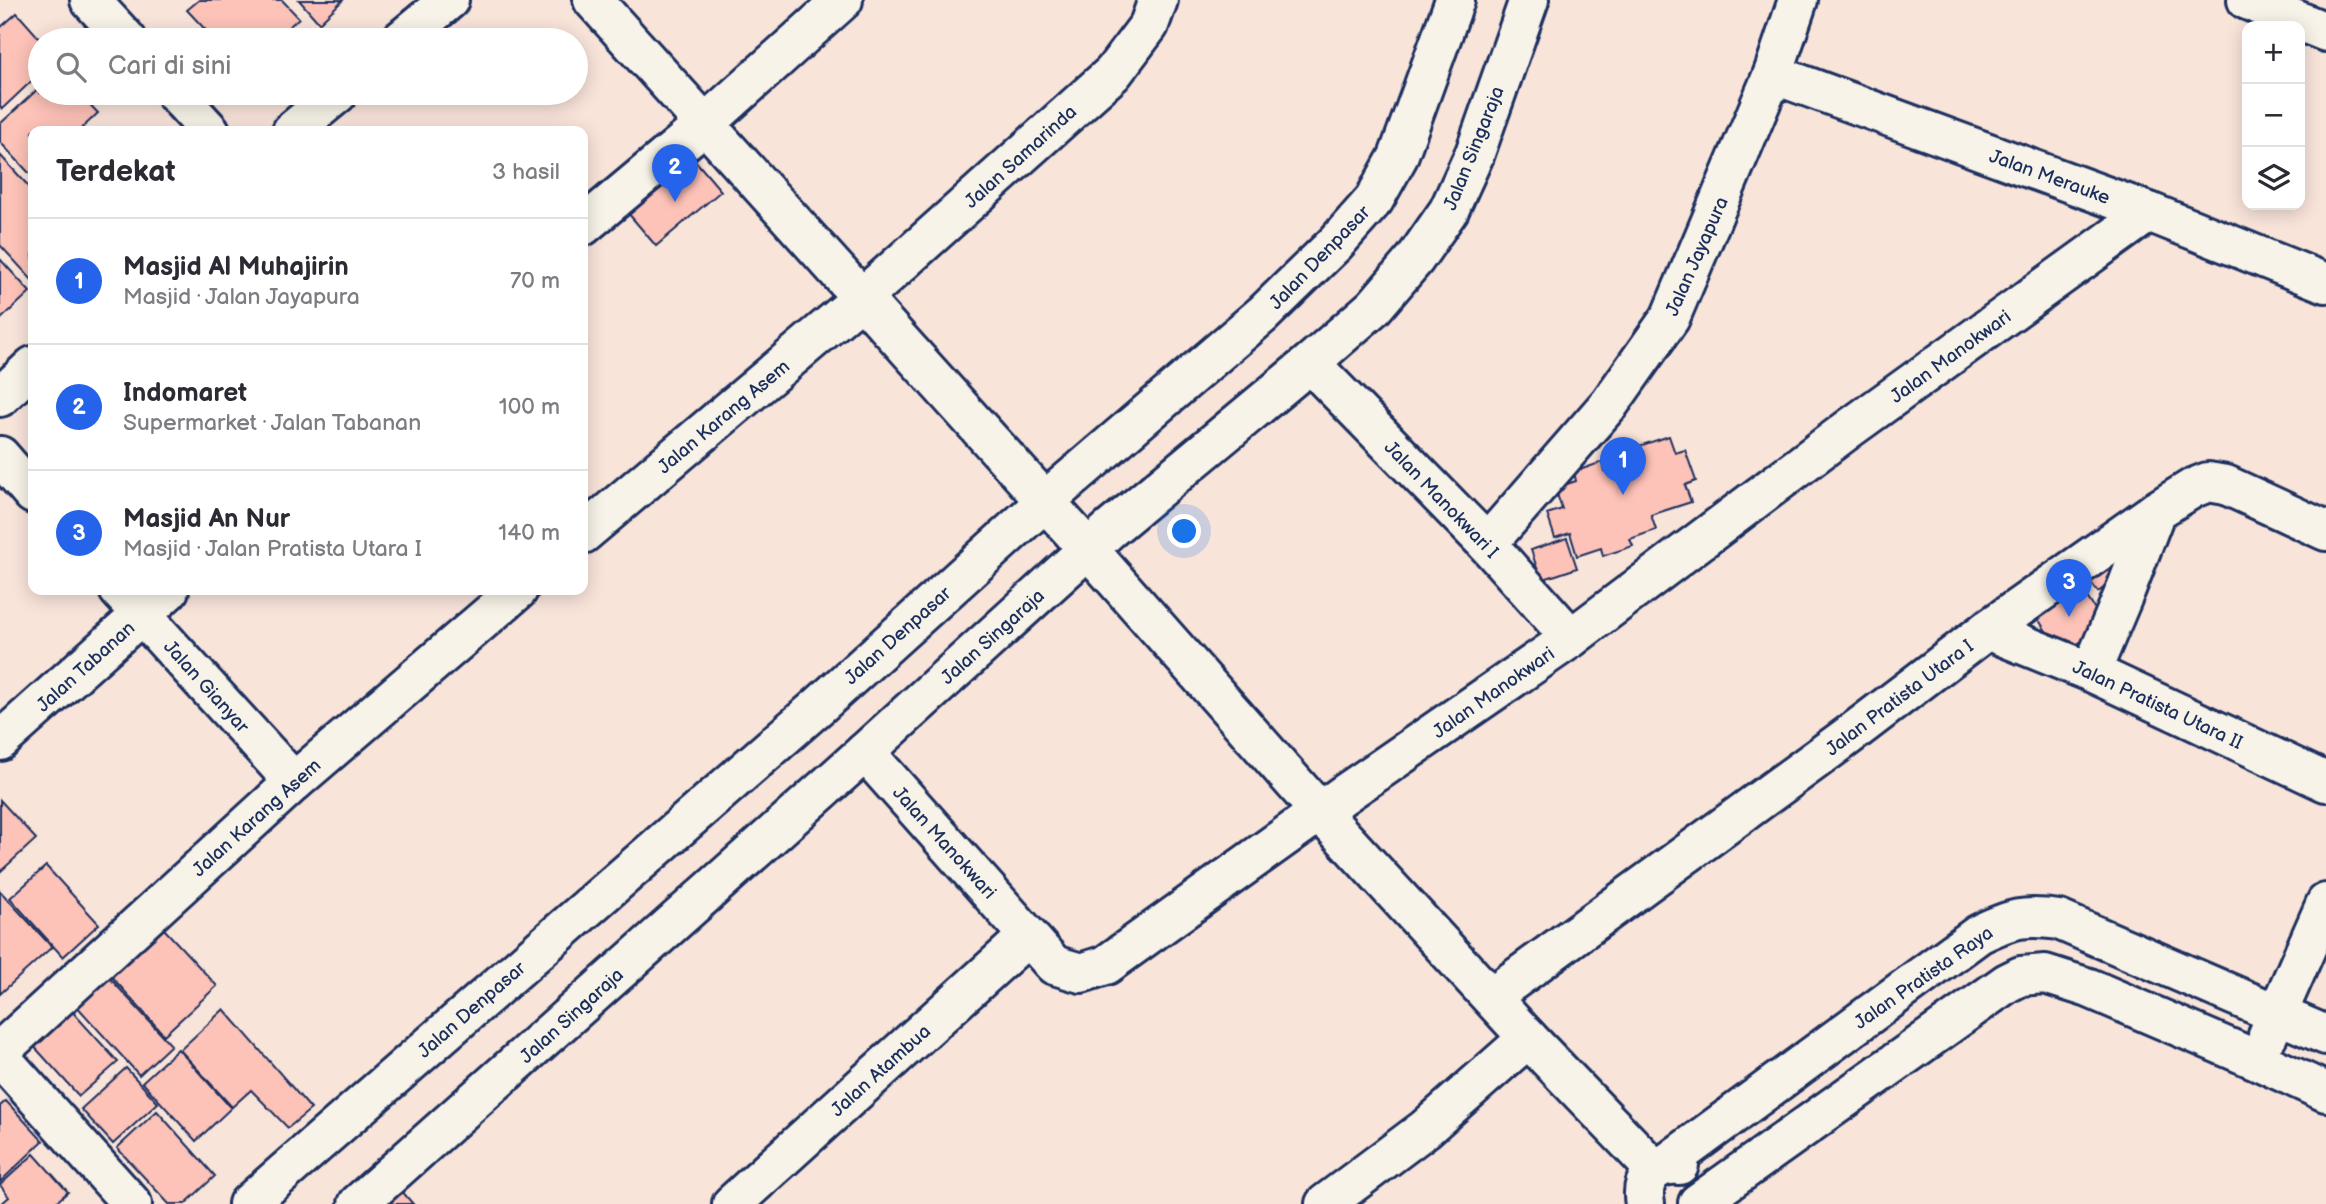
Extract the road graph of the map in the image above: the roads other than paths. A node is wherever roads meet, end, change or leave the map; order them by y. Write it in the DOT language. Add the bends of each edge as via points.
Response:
graph roads {
  1 [pos="90,0"];
  2 [pos="449,0"];
  3 [pos="593,0"];
  4 [pos="843,0"];
  5 [pos="1158,0"];
  6 [pos="1455,0"];
  7 [pos="1530,0"];
  8 [pos="1798,0"];
  9 [pos="2251,1"];
  10 [pos="116,28"];
  11 [pos="415,28"];
  12 [pos="2326,32"];
  13 [pos="1773,74"];
  14 [pos="186,105"];
  15 [pos="323,105"];
  16 [pos="705,124"];
  17 [pos="205,126"];
  18 [pos="298,126"];
  19 [pos="2149,212"];
  20 [pos="588,222"];
  21 [pos="2326,283"];
  22 [pos="863,297"];
  23 [pos="1310,363"];
  24 [pos="28,371"];
  25 [pos="0,397"];
  26 [pos="0,456"];
  27 [pos="28,488"];
  28 [pos="1049,506"];
  29 [pos="2156,511"];
  30 [pos="588,530"];
  31 [pos="2326,531"];
  32 [pos="1487,544"];
  33 [pos="1084,545"];
  34 [pos="512,595"];
  35 [pos="144,598"];
  36 [pos="1987,630"];
  37 [pos="1571,638"];
  38 [pos="2091,672"];
  39 [pos="0,741"];
  40 [pos="865,752"];
  41 [pos="294,782"];
  42 [pos="2326,782"];
  43 [pos="1320,813"];
  44 [pos="2326,903"];
  45 [pos="1028,936"];
  46 [pos="1492,996"];
  47 [pos="2278,1014"];
  48 [pos="2326,1035"];
  49 [pos="1528,1038"];
  50 [pos="0,1051"];
  51 [pos="0,1057"];
  52 [pos="2257,1060"];
  53 [pos="2326,1093"];
  54 [pos="1646,1187"];
  55 [pos="743,1201"];
  56 [pos="132,1204"];
  57 [pos="248,1204"];
  58 [pos="358,1204"];
  59 [pos="1325,1204"];
  60 [pos="1698,1204"];
  1 -- 10 [label="street"];
  2 -- 11 [label="street"];
  3 -- 16 [label="street"];
  4 -- 16 [label="street"];
  5 -- 22 [label="street, Jalan Samarinda" via="1149,25 1112,73"];
  6 -- 28 [label="street, Jalan Denpasar" via="1398,157 1374,200 1263,314"];
  7 -- 23 [label="street, Jalan Singaraja" via="1475,153 1449,210 1374,307"];
  8 -- 13 [label="street, Jalan Jayapura"];
  9 -- 12 [label="street"];
  13 -- 19 [label="street, Jalan Merauke"];
  13 -- 32 [label="street, Jalan Jayapura" via="1670,318 1610,403"];
  14 -- 17 [label="street"];
  15 -- 18 [label="street"];
  16 -- 20 [label="street"];
  16 -- 22 [label="street"];
  19 -- 21 [label="street, Jalan Merauke"];
  19 -- 37 [label="street, Jalan Manokwari" via="1850,428"];
  22 -- 28 [label="street"];
  22 -- 30 [label="street, Jalan Karang Asem"];
  23 -- 32 [label="street, Jalan Manokwari I"];
  23 -- 33 [label="street, Jalan Singaraja"];
  24 -- 25 [label="street"];
  26 -- 27 [label="street"];
  28 -- 33 [label="street"];
  28 -- 57 [label="street, Jalan Denpasar"];
  29 -- 31 [label="street, Jalan Pratista Utara I" via="2208,482 2226,485"];
  29 -- 36 [label="street, Jalan Pratista Utara I"];
  29 -- 38 [label="street"];
  32 -- 37 [label="street, Jalan Manokwari I"];
  33 -- 40 [label="street, Jalan Singaraja"];
  33 -- 43 [label="street"];
  34 -- 41 [label="street, Jalan Karang Asem"];
  35 -- 39 [label="street, Jalan Tabanan"];
  35 -- 41 [label="street, Jalan Gianyar"];
  36 -- 38 [label="street, Jalan Pratista Utara II"];
  36 -- 46 [label="street, Jalan Pratista Utara I"];
  37 -- 43 [label="street, Jalan Manokwari"];
  38 -- 42 [label="street, Jalan Pratista Utara II"];
  40 -- 45 [label="street, Jalan Manokwari"];
  40 -- 58 [label="street, Jalan Singaraja"];
  41 -- 50 [label="street, Jalan Karang Asem"];
  43 -- 45 [label="street, Jalan Manokwari" via="1106,965 1081,973 1054,965"];
  43 -- 46 [label="street"];
  44 -- 47 [label="street"];
  45 -- 55 [label="street, Jalan Atambua"];
  46 -- 49 [label="street"];
  47 -- 48 [label="street, Jalan Pratista Raya"];
  47 -- 52 [label="street"];
  47 -- 54 [label="street, Jalan Pratista Raya" via="2059,919 2029,916 2004,921 1979,934"];
  49 -- 54 [label="street"];
  49 -- 59 [label="street" via="1425,1129"];
  51 -- 56 [label="street"];
  52 -- 53 [label="street"];
  52 -- 60 [label="street" via="2089,988 2045,974 2021,976"];
  54 -- 60 [label="street" via="1678,1164 1697,1178 1701,1190"];
}
